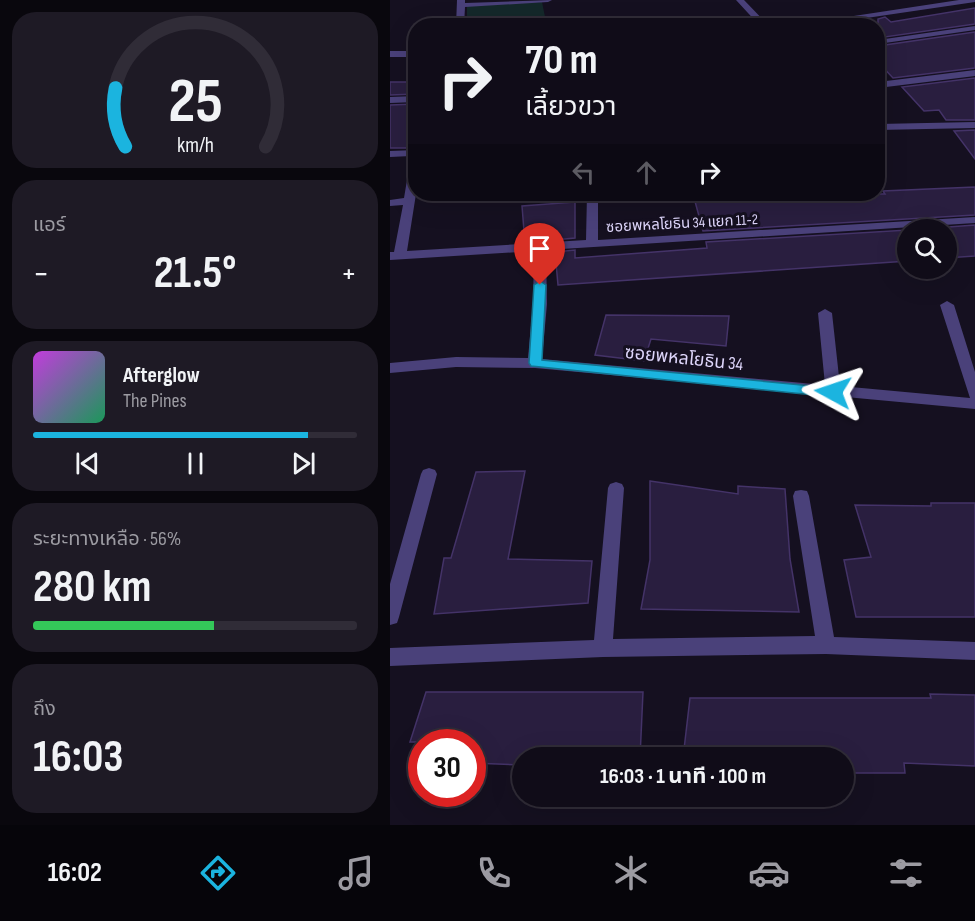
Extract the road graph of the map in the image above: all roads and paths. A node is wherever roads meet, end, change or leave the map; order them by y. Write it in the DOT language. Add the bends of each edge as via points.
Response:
graph roads {
  1 [pos="548,0"];
  2 [pos="740,0"];
  3 [pos="975,0"];
  4 [pos="461,2"];
  5 [pos="460,18"];
  6 [pos="757,18"];
  7 [pos="848,18"];
  8 [pos="975,28"];
  9 [pos="885,41"];
  10 [pos="390,54"];
  11 [pos="408,54"];
  12 [pos="975,73"];
  13 [pos="885,84"];
  14 [pos="408,99"];
  15 [pos="390,100"];
  16 [pos="975,125"];
  17 [pos="885,127"];
  18 [pos="408,153"];
  19 [pos="390,154"];
  20 [pos="408,201"];
  21 [pos="592,201"];
  22 [pos="390,203"];
  23 [pos="975,220"];
  24 [pos="592,243"];
  25 [pos="540,246"];
  26 [pos="395,255"];
  27 [pos="947,305"];
  28 [pos="825,313"];
  29 [pos="535,363"];
  30 [pos="390,368"];
  31 [pos="833,392"];
  32 [pos="975,395"];
  33 [pos="975,404"];
  34 [pos="429,474"];
  35 [pos="616,488"];
  36 [pos="801,496"];
  37 [pos="390,617"];
  38 [pos="826,645"];
  39 [pos="603,648"];
  40 [pos="975,651"];
  41 [pos="390,657"];
  1 -- 4 [label="street"];
  2 -- 6 [label="street"];
  3 -- 7 [label="street"];
  4 -- 5 [label="street"];
  8 -- 9 [label="street"];
  10 -- 11 [label="street"];
  12 -- 13 [label="street"];
  14 -- 15 [label="street"];
  16 -- 17 [label="street"];
  18 -- 19 [label="street"];
  20 -- 22 [label="street"];
  20 -- 26 [label="street"];
  21 -- 24 [label="street"];
  23 -- 24 [label="street, ซอยพหลโยธิน 34 แยก 11-2"];
  24 -- 25 [label="street, ซอยพหลโยธิน 34 แยก 11-2"];
  25 -- 26 [label="street, ซอยพหลโยธิน 34 แยก 11-2"];
  25 -- 29 [label="street"];
  27 -- 32 [label="street"];
  28 -- 31 [label="street"];
  29 -- 30 [label="street, ซอยพหลโยธิน 34" via="456,362"];
  29 -- 31 [label="street, ซอยพหลโยธิน 34"];
  31 -- 33 [label="street, ซอยพหลโยธิน 34"];
  34 -- 37 [label="street"];
  35 -- 39 [label="street"];
  36 -- 38 [label="street"];
  38 -- 39 [label="street"];
  38 -- 40 [label="street"];
  39 -- 41 [label="street"];
}
